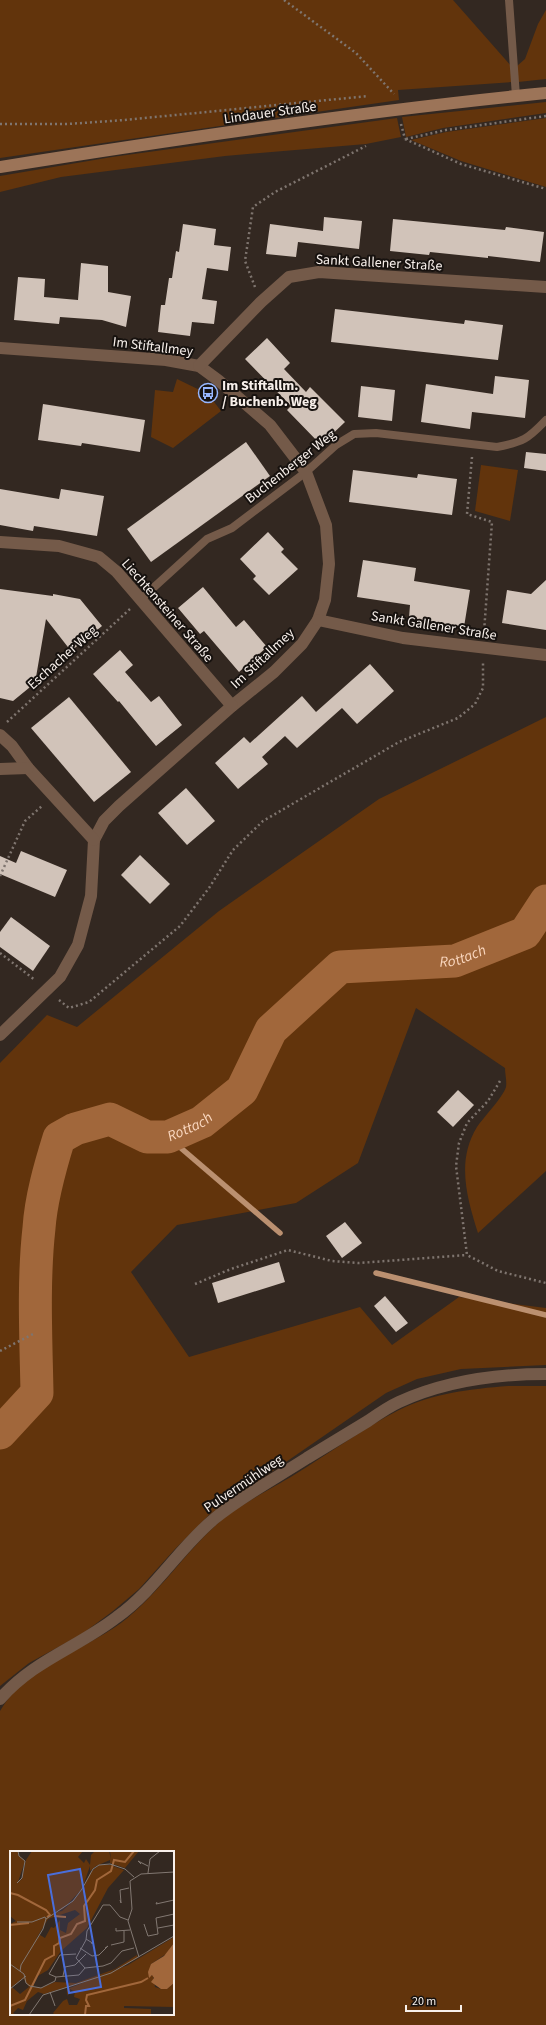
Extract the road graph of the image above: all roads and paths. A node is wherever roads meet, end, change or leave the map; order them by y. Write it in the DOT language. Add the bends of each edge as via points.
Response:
graph roads {
  1 [pos="284,0"];
  2 [pos="509,0"];
  3 [pos="546,93"];
  4 [pos="387,95"];
  5 [pos="373,96"];
  6 [pos="516,96"];
  7 [pos="546,116"];
  8 [pos="0,124"];
  9 [pos="366,146"];
  10 [pos="0,167"];
  11 [pos="546,189"];
  12 [pos="546,287"];
  13 [pos="261,302"];
  14 [pos="0,348"];
  15 [pos="199,366"];
  16 [pos="546,420"];
  17 [pos="474,445"];
  18 [pos="306,472"];
  19 [pos="0,542"];
  20 [pos="141,599"];
  21 [pos="318,620"];
  22 [pos="482,648"];
  23 [pos="546,655"];
  24 [pos="232,706"];
  25 [pos="1,735"];
  26 [pos="28,768"];
  27 [pos="0,769"];
  28 [pos="53,796"];
  29 [pos="94,840"];
  30 [pos="0,876"];
  31 [pos="0,953"];
  32 [pos="27,972"];
  33 [pos="47,991"];
  34 [pos="0,1035"];
  35 [pos="500,1081"];
  36 [pos="467,1255"];
  37 [pos="546,1283"];
  38 [pos="195,1284"];
  39 [pos="35,1333"];
  40 [pos="0,1351"];
  41 [pos="546,1374"];
  42 [pos="0,1699"];
  1 -- 4 [label="path" via="356,53 394,94"];
  2 -- 6 [label="lane"];
  3 -- 6 [label="main road, Lindauer Straße"];
  5 -- 8 [label="path" via="125,120 68,124"];
  6 -- 10 [label="main road, Lindauer Straße" via="111,149"];
  7 -- 11 [label="path" via="446,130 405,139 461,164"];
  9 -- 13 [label="path" via="275,192 254,207 245,261"];
  12 -- 13 [label="street, Sankt Gallener Straße" via="319,272 289,277"];
  13 -- 15 [label="street, Sankt Gallener Straße"];
  14 -- 15 [label="street, Im Stiftallmey" via="166,360"];
  15 -- 18 [label="street, Im Stiftallmey" via="270,425"];
  16 -- 17 [label="lane, Buchenberger Weg" via="530,437 515,444 497,448"];
  17 -- 18 [label="lane, Buchenberger Weg" via="376,433 354,434 336,445"];
  17 -- 22 [label="path" via="466,514 492,522"];
  18 -- 20 [label="lane, Buchenberger Weg" via="232,528 207,540"];
  18 -- 21 [label="street, Im Stiftallmey" via="326,525 329,564 325,600"];
  19 -- 20 [label="street, Liechtensteiner Straße" via="59,546 99,557 118,572"];
  20 -- 24 [label="street, Liechtensteiner Straße"];
  20 -- 25 [label="path, Eschacher Weg" via="8,719"];
  21 -- 22 [label="street, Sankt Gallener Straße" via="403,638"];
  21 -- 24 [label="street, Im Stiftallmey" via="302,644 274,672"];
  22 -- 23 [label="street, Sankt Gallener Straße"];
  22 -- 33 [label="path" via="483,688 475,704 458,718 399,742 263,821 233,850 209,888 180,926 89,1002 70,1008"];
  24 -- 29 [label="street, Im Stiftallmey" via="119,806 104,822"];
  25 -- 26 [label="street"];
  26 -- 27 [label="street"];
  26 -- 28 [label="street"];
  28 -- 29 [label="street"];
  28 -- 30 [label="path" via="25,821"];
  29 -- 33 [label="street, Im Stiftallmey" via="91,896 78,945 60,978"];
  31 -- 32 [label="path"];
  33 -- 34 [label="street, Im Stiftallmey"];
  35 -- 36 [label="path" via="488,1101 467,1123 459,1144 456,1166"];
  36 -- 37 [label="path" via="498,1271"];
  36 -- 38 [label="path" via="359,1263 332,1261 288,1250"];
  39 -- 40 [label="path"];
  41 -- 42 [label="street, Pulvermühlweg" via="509,1374 464,1382 428,1390 398,1402 250,1494 213,1520 145,1594 118,1617 85,1639 35,1666 14,1683"];
}
